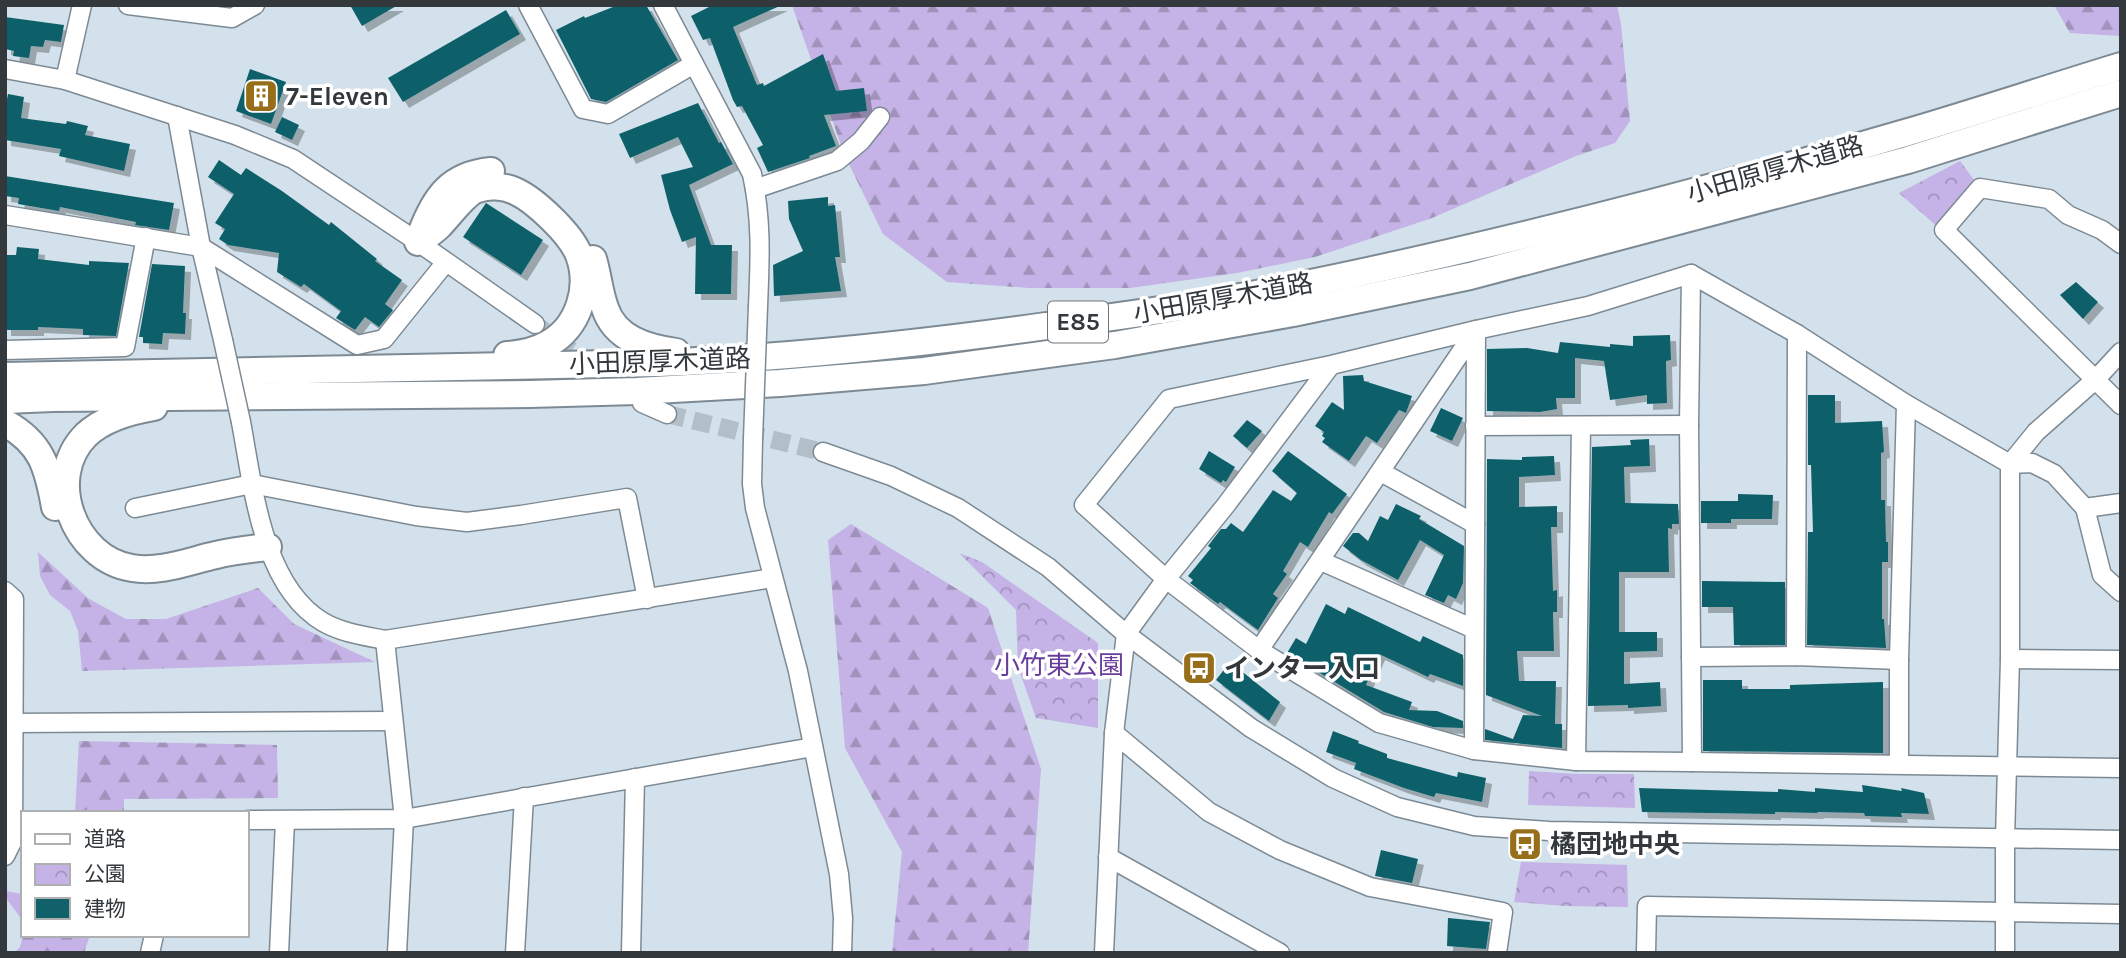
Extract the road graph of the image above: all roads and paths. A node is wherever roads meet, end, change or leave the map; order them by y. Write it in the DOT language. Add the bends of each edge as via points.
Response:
graph roads {
  1 [pos="82,5"];
  2 [pos="128,5"];
  3 [pos="255,5"];
  4 [pos="528,5"];
  5 [pos="663,5"];
  6 [pos="694,64"];
  7 [pos="2121,66"];
  8 [pos="5,68"];
  9 [pos="65,80"];
  10 [pos="2121,93"];
  11 [pos="177,116"];
  12 [pos="880,117"];
  13 [pos="755,189"];
  14 [pos="5,215"];
  15 [pos="146,237"];
  16 [pos="418,242"];
  17 [pos="2121,244"];
  18 [pos="201,247"];
  19 [pos="446,262"];
  20 [pos="1690,274"];
  21 [pos="535,324"];
  22 [pos="1476,330"];
  23 [pos="1797,334"];
  24 [pos="5,350"];
  25 [pos="2121,352"];
  26 [pos="735,360"];
  27 [pos="1331,365"];
  28 [pos="324,370"];
  29 [pos="5,376"];
  30 [pos="2095,380"];
  31 [pos="210,396"];
  32 [pos="5,400"];
  33 [pos="642,403"];
  34 [pos="1906,404"];
  35 [pos="2121,405"];
  36 [pos="667,414"];
  37 [pos="5,423"];
  38 [pos="1689,425"];
  39 [pos="1475,426"];
  40 [pos="1581,426"];
  41 [pos="822,452"];
  42 [pos="2010,464"];
  43 [pos="1381,472"];
  44 [pos="252,484"];
  45 [pos="2121,503"];
  46 [pos="135,508"];
  47 [pos="2085,508"];
  48 [pos="1475,524"];
  49 [pos="268,547"];
  50 [pos="1321,561"];
  51 [pos="773,578"];
  52 [pos="1166,579"];
  53 [pos="5,591"];
  54 [pos="2121,592"];
  55 [pos="648,599"];
  56 [pos="1474,629"];
  57 [pos="1126,634"];
  58 [pos="385,640"];
  59 [pos="1259,650"];
  60 [pos="1796,656"];
  61 [pos="1690,657"];
  62 [pos="2010,659"];
  63 [pos="1899,660"];
  64 [pos="2121,660"];
  65 [pos="393,721"];
  66 [pos="10,723"];
  67 [pos="1114,733"];
  68 [pos="813,747"];
  69 [pos="1474,750"];
  70 [pos="1576,761"];
  71 [pos="1692,762"];
  72 [pos="1899,764"];
  73 [pos="2008,765"];
  74 [pos="2121,768"];
  75 [pos="635,778"];
  76 [pos="524,797"];
  77 [pos="404,819"];
  78 [pos="248,820"];
  79 [pos="285,821"];
  80 [pos="2005,839"];
  81 [pos="2121,840"];
  82 [pos="5,856"];
  83 [pos="1108,857"];
  84 [pos="2006,913"];
  85 [pos="2121,915"];
  86 [pos="279,953"];
  87 [pos="397,953"];
  88 [pos="515,953"];
  89 [pos="631,953"];
  90 [pos="842,953"];
  91 [pos="1104,953"];
  92 [pos="1280,953"];
  93 [pos="1497,953"];
  94 [pos="1646,953"];
  95 [pos="2005,953"];
  1 -- 9 [label="street"];
  2 -- 3 [label="street" via="232,18"];
  4 -- 6 [label="street" via="583,109 608,114"];
  5 -- 6 [label="street"];
  6 -- 13 [label="street" via="752,174"];
  7 -- 26 [label="highway, 小田原厚木道路 / E85" via="1906,133 1683,195 1288,288 923,343"];
  8 -- 9 [label="street"];
  9 -- 11 [label="street"];
  10 -- 31 [label="highway, 小田原厚木道路 / E85" via="1908,160 1470,275 1115,345 924,371 663,390"];
  11 -- 16 [label="street" via="293,159"];
  11 -- 18 [label="street"];
  12 -- 13 [label="street" via="837,162"];
  13 -- 51 [label="street, bridge" via="760,244 752,484"];
  14 -- 15 [label="street"];
  15 -- 18 [label="street"];
  15 -- 24 [label="street" via="125,347"];
  16 -- 19 [label="street"];
  16 -- 26 [label="highway" via="428,216 454,182 493,170 515,173 533,182 583,232 605,310 632,341"];
  16 -- 28 [label="highway" via="474,189 513,190 530,200 578,251 584,289 578,310 566,330 548,344 524,353"];
  17 -- 30 [label="street" via="2049,199 1980,188 1944,230"];
  18 -- 19 [label="street" via="358,345 384,339"];
  18 -- 44 [label="street, bridge"];
  19 -- 21 [label="street"];
  20 -- 22 [label="street" via="1588,306"];
  20 -- 23 [label="street"];
  20 -- 38 [label="street"];
  22 -- 27 [label="street"];
  22 -- 39 [label="street"];
  22 -- 43 [label="street"];
  23 -- 34 [label="street"];
  23 -- 60 [label="street"];
  25 -- 30 [label="street"];
  26 -- 28 [label="highway, 小田原厚木道路 / E85"];
  27 -- 52 [label="street"];
  27 -- 52 [label="street" via="1169,399 1084,505"];
  28 -- 29 [label="highway, 小田原厚木道路 / E85"];
  30 -- 35 [label="street"];
  30 -- 42 [label="street" via="2036,432"];
  31 -- 32 [label="highway, 小田原厚木道路 / E85"];
  31 -- 49 [label="highway" via="131,411 85,436 72,457 66,481 75,528 106,560 132,568 157,569"];
  33 -- 36 [label="street"];
  34 -- 42 [label="street"];
  34 -- 63 [label="street"];
  37 -- 49 [label="highway" via="29,439 42,456 61,531 75,553 95,569 143,583 168,580"];
  38 -- 40 [label="street"];
  38 -- 61 [label="street"];
  39 -- 40 [label="street"];
  39 -- 48 [label="street"];
  40 -- 70 [label="street"];
  41 -- 57 [label="street" via="891,476 958,508 1048,567"];
  42 -- 47 [label="street" via="2032,463 2054,474"];
  42 -- 62 [label="street"];
  43 -- 48 [label="street"];
  43 -- 50 [label="street"];
  44 -- 46 [label="street"];
  44 -- 49 [label="street"];
  44 -- 55 [label="street" via="467,522 627,498"];
  45 -- 47 [label="street"];
  47 -- 54 [label="street" via="2102,575"];
  48 -- 56 [label="street"];
  49 -- 58 [label="street" via="286,585 323,622"];
  50 -- 56 [label="street"];
  50 -- 59 [label="street"];
  51 -- 55 [label="street"];
  51 -- 68 [label="street"];
  52 -- 57 [label="street"];
  52 -- 59 [label="street"];
  53 -- 66 [label="street" via="14,599"];
  55 -- 58 [label="street"];
  56 -- 69 [label="street"];
  57 -- 67 [label="street"];
  57 -- 80 [label="street" via="1251,728 1333,778 1397,807 1474,827"];
  58 -- 65 [label="street"];
  59 -- 69 [label="street" via="1379,723"];
  60 -- 61 [label="street"];
  60 -- 63 [label="street"];
  61 -- 71 [label="street"];
  62 -- 64 [label="street"];
  62 -- 73 [label="street"];
  63 -- 72 [label="street"];
  65 -- 66 [label="street"];
  65 -- 77 [label="street"];
  66 -- 82 [label="street" via="13,840"];
  67 -- 83 [label="street"];
  67 -- 93 [label="street" via="1209,812 1280,850 1370,887 1503,912"];
  68 -- 75 [label="street"];
  68 -- 90 [label="street" via="839,874"];
  69 -- 70 [label="street"];
  70 -- 71 [label="street"];
  71 -- 72 [label="street"];
  72 -- 73 [label="street"];
  73 -- 74 [label="street"];
  73 -- 80 [label="street"];
  75 -- 76 [label="street"];
  75 -- 89 [label="street"];
  76 -- 77 [label="street"];
  76 -- 88 [label="street"];
  77 -- 79 [label="street"];
  77 -- 87 [label="street"];
  78 -- 79 [label="street"];
  79 -- 86 [label="street"];
  80 -- 81 [label="street"];
  80 -- 84 [label="street"];
  83 -- 91 [label="street"];
  83 -- 92 [label="street"];
  84 -- 85 [label="street"];
  84 -- 94 [label="street" via="1647,906"];
  84 -- 95 [label="street"];
}
